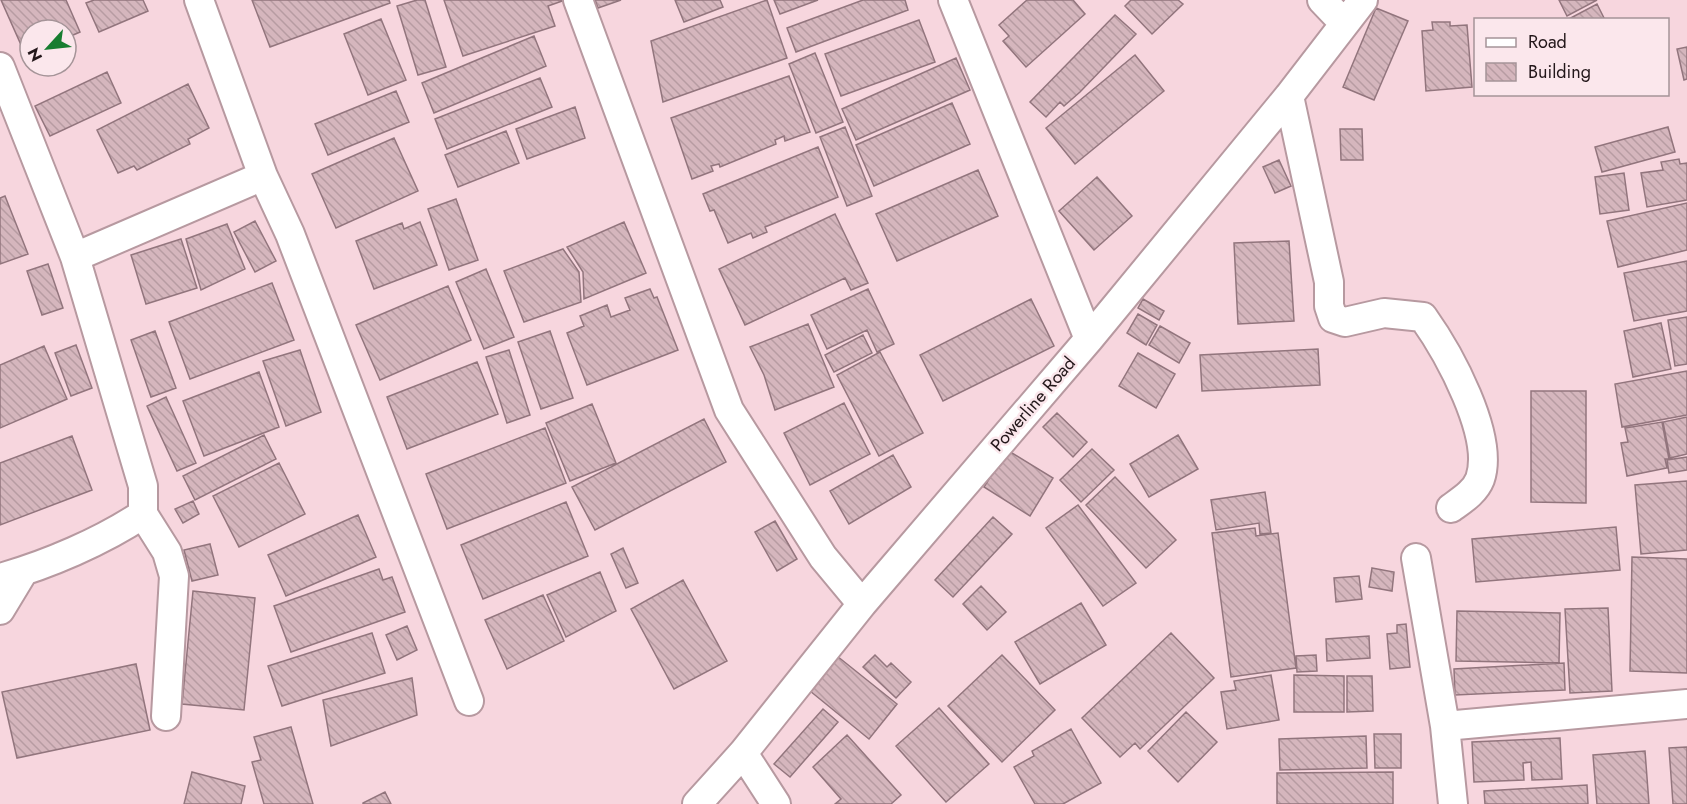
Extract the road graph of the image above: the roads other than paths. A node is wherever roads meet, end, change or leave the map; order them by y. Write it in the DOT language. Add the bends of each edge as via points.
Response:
graph roads {
  1 [pos="199,0"];
  2 [pos="578,0"];
  3 [pos="953,0"];
  4 [pos="1322,0"];
  5 [pos="1363,0"];
  6 [pos="1343,22"];
  7 [pos="0,67"];
  8 [pos="1289,96"];
  9 [pos="263,176"];
  10 [pos="75,257"];
  11 [pos="1089,339"];
  12 [pos="1451,507"];
  13 [pos="143,514"];
  14 [pos="1416,558"];
  15 [pos="11,575"];
  16 [pos="862,604"];
  17 [pos="0,610"];
  18 [pos="469,701"];
  19 [pos="1687,704"];
  20 [pos="166,716"];
  21 [pos="1445,726"];
  22 [pos="743,753"];
  23 [pos="697,804"];
  24 [pos="776,804"];
  25 [pos="1453,804"];
  1 -- 9 [label="street"];
  2 -- 16 [label="street" via="729,410 823,557"];
  3 -- 11 [label="street"];
  4 -- 6 [label="street"];
  5 -- 6 [label="street, Powerline Road"];
  6 -- 8 [label="street, Powerline Road"];
  7 -- 10 [label="street"];
  8 -- 11 [label="street, Powerline Road"];
  8 -- 12 [label="street" via="1329,282 1333,318 1345,322 1384,314 1423,317 1446,349 1467,399 1482,439 1480,478 1470,494"];
  9 -- 10 [label="street"];
  9 -- 18 [label="street" via="290,234"];
  10 -- 13 [label="street" via="143,486"];
  11 -- 16 [label="street, Powerline Road"];
  13 -- 15 [label="street" via="123,527"];
  13 -- 20 [label="street" via="167,552 174,576"];
  14 -- 21 [label="street"];
  15 -- 17 [label="street"];
  16 -- 22 [label="street, Powerline Road"];
  19 -- 21 [label="street"];
  21 -- 25 [label="street"];
  22 -- 23 [label="street, Powerline Road"];
  22 -- 24 [label="street"];
}
